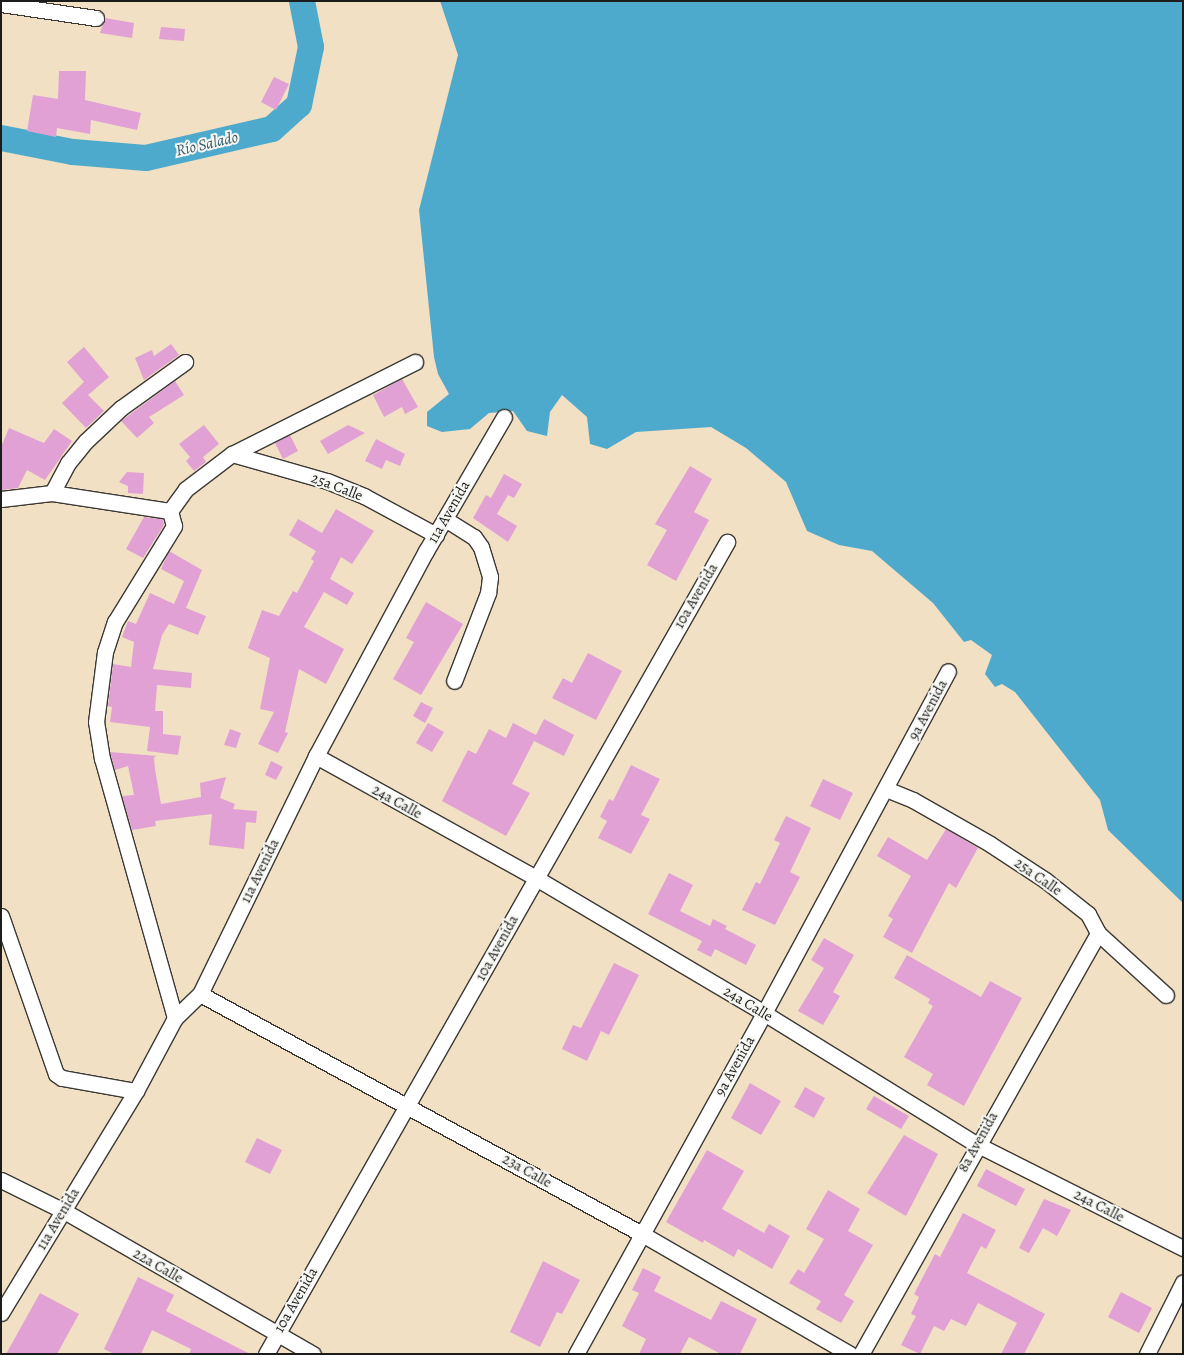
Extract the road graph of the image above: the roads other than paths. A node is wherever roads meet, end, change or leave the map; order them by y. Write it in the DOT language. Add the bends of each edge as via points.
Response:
graph roads {
  1 [pos="1,4"];
  2 [pos="96,18"];
  3 [pos="185,362"];
  4 [pos="415,362"];
  5 [pos="504,417"];
  6 [pos="232,454"];
  7 [pos="52,493"];
  8 [pos="1,499"];
  9 [pos="170,511"];
  10 [pos="445,519"];
  11 [pos="436,535"];
  12 [pos="727,542"];
  13 [pos="948,671"];
  14 [pos="454,680"];
  15 [pos="316,756"];
  16 [pos="886,789"];
  17 [pos="536,878"];
  18 [pos="1,916"];
  19 [pos="1098,932"];
  20 [pos="200,994"];
  21 [pos="1166,995"];
  22 [pos="764,1013"];
  23 [pos="175,1018"];
  24 [pos="136,1091"];
  25 [pos="408,1106"];
  26 [pos="976,1144"];
  27 [pos="1,1180"];
  28 [pos="64,1211"];
  29 [pos="642,1234"];
  30 [pos="1183,1248"];
  31 [pos="1183,1282"];
  32 [pos="1,1313"];
  33 [pos="276,1334"];
  34 [pos="266,1354"];
  35 [pos="313,1354"];
  36 [pos="576,1354"];
  37 [pos="850,1354"];
  38 [pos="861,1354"];
  39 [pos="1147,1354"];
  1 -- 2 [label="street"];
  3 -- 7 [label="street" via="121,408 86,442 68,463"];
  4 -- 6 [label="street"];
  5 -- 10 [label="street, 11a Avenida"];
  6 -- 9 [label="street" via="186,489"];
  6 -- 11 [label="street, 25a Calle" via="328,481 364,496"];
  7 -- 8 [label="street"];
  7 -- 9 [label="street"];
  9 -- 23 [label="street" via="174,526 115,622 105,652 96,722 102,759"];
  10 -- 11 [label="street, 11a Avenida"];
  10 -- 14 [label="street" via="474,537 481,547 490,577 488,593"];
  11 -- 15 [label="street, 11a Avenida"];
  12 -- 17 [label="street, 10a Avenida"];
  13 -- 16 [label="street, 9a Avenida"];
  15 -- 17 [label="street, 24a Calle"];
  15 -- 20 [label="street, 11a Avenida"];
  16 -- 19 [label="street, 25a Calle" via="913,800 990,844 1045,880 1088,914"];
  16 -- 22 [label="street, 9a Avenida"];
  17 -- 22 [label="street, 24a Calle"];
  17 -- 25 [label="street, 10a Avenida"];
  18 -- 24 [label="street" via="56,1074 62,1078"];
  19 -- 21 [label="street, 25a Calle"];
  19 -- 26 [label="street, 8a Avenida"];
  20 -- 23 [label="street, 11a Avenida"];
  20 -- 25 [label="street, 23a Calle"];
  22 -- 26 [label="street, 24a Calle"];
  22 -- 29 [label="street, 9a Avenida"];
  23 -- 24 [label="street, 11a Avenida"];
  24 -- 28 [label="street, 11a Avenida"];
  25 -- 29 [label="street, 23a Calle"];
  25 -- 33 [label="street, 10a Avenida"];
  26 -- 30 [label="street, 24a Calle"];
  26 -- 38 [label="street, 8a Avenida"];
  27 -- 28 [label="street, 22a Calle"];
  28 -- 32 [label="street, 11a Avenida"];
  28 -- 33 [label="street, 22a Calle"];
  29 -- 36 [label="street, 9a Avenida"];
  29 -- 37 [label="street, 23a Calle"];
  31 -- 39 [label="street"];
  33 -- 34 [label="street, 10a Avenida"];
  33 -- 35 [label="street, 22a Calle"];
}
